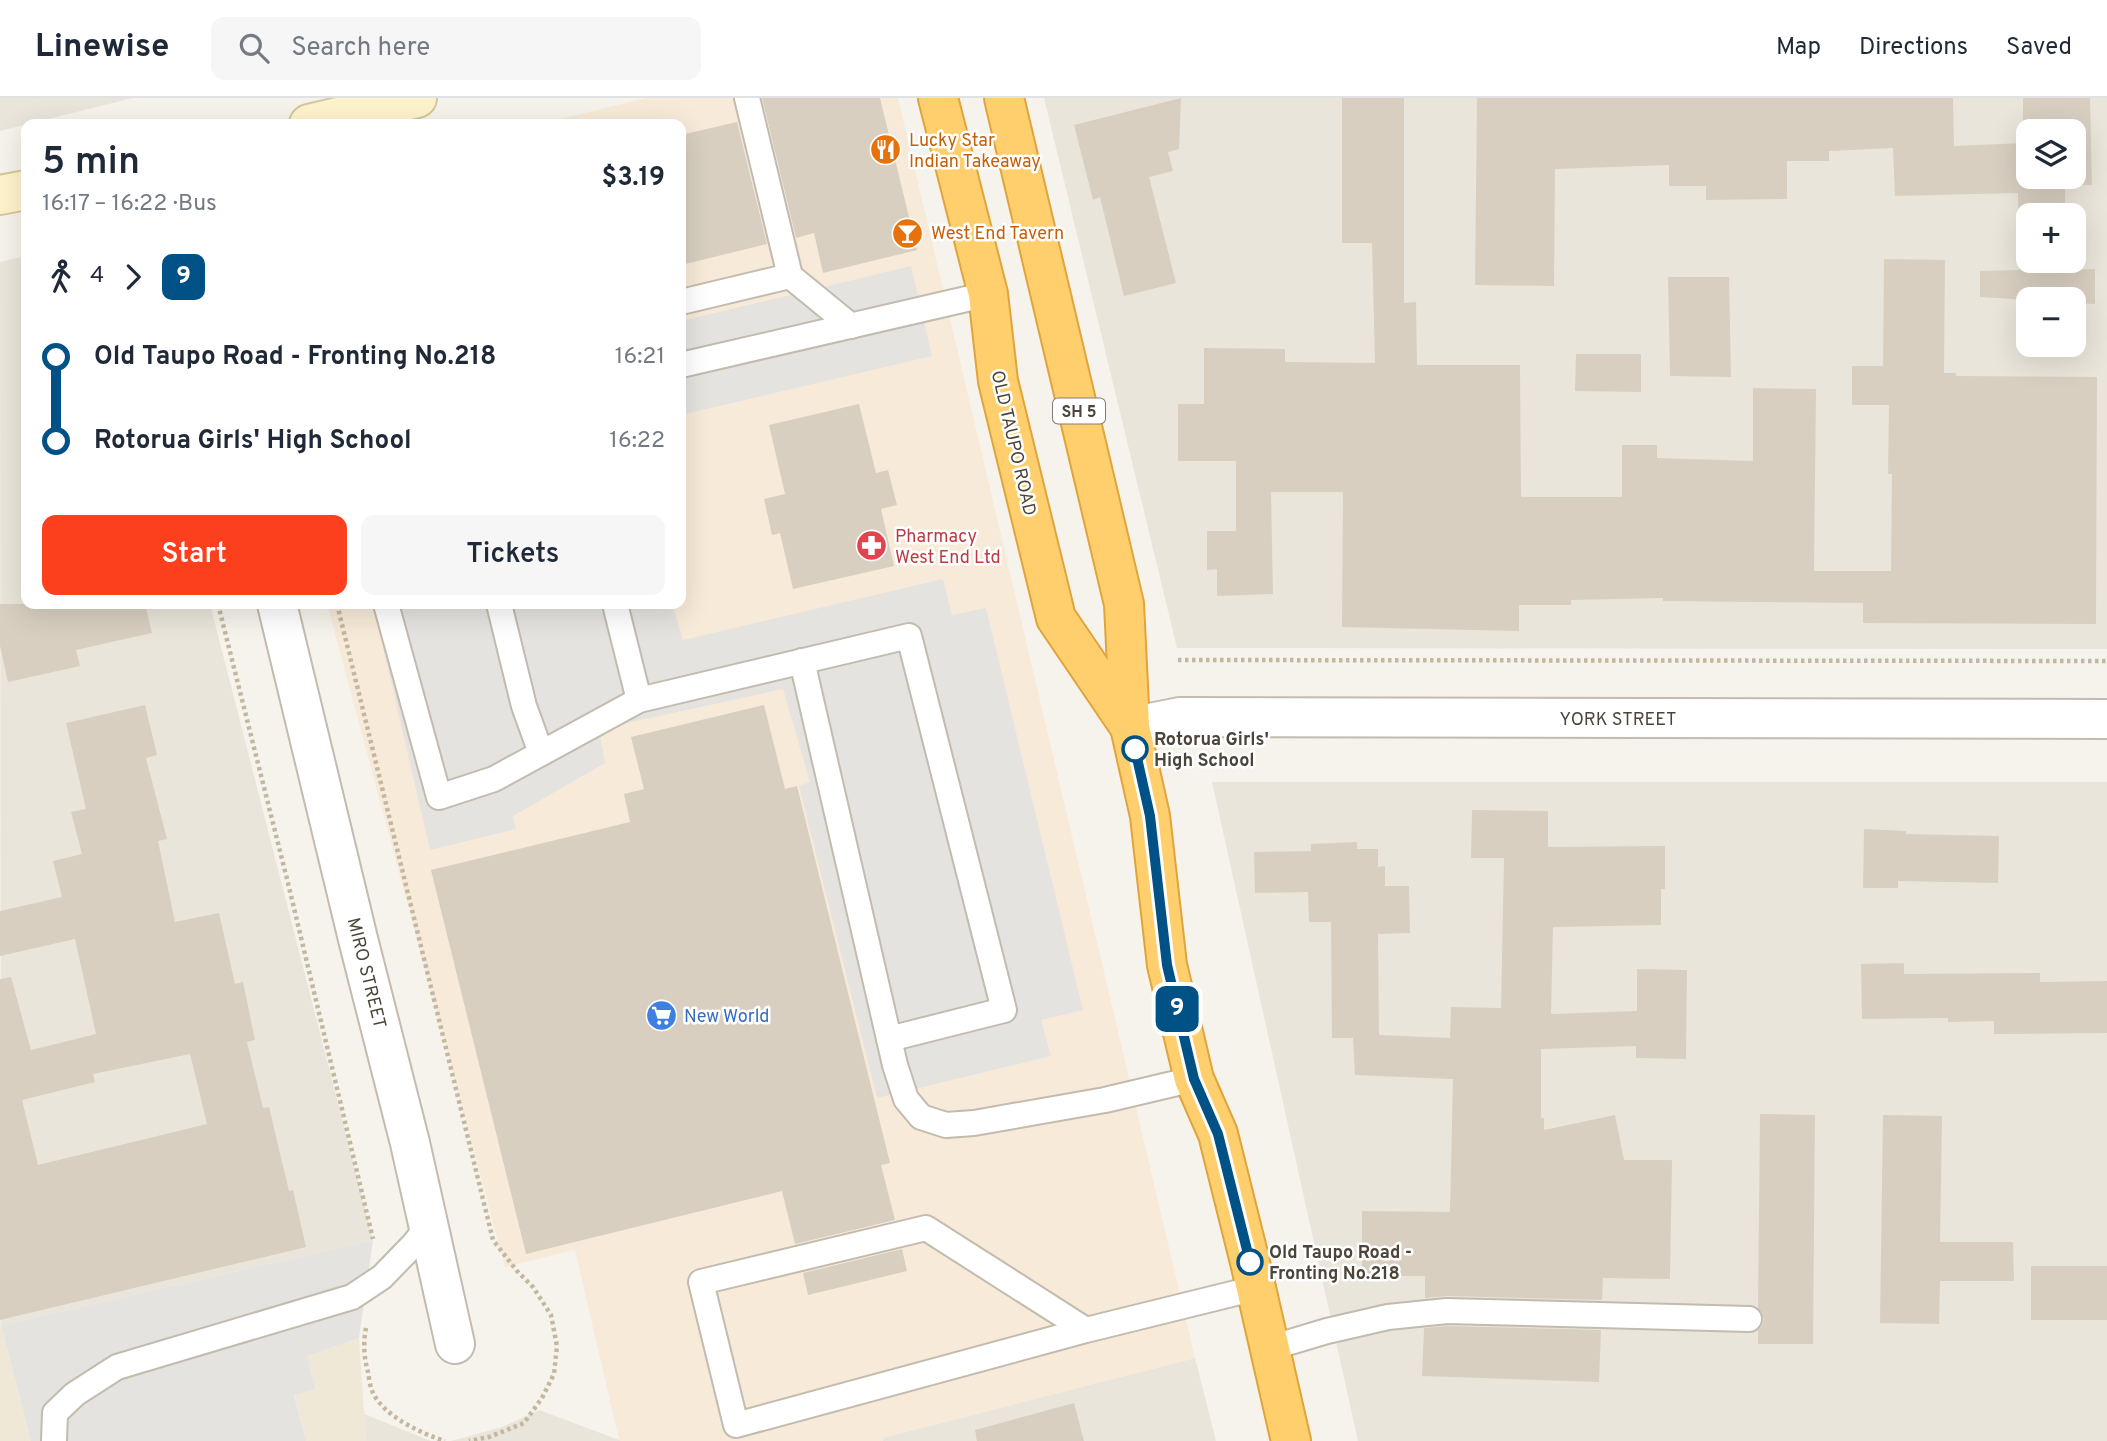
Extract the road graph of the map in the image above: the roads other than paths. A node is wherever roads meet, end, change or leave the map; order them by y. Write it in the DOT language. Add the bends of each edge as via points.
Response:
graph roads {
  1 [pos="417,98"];
  2 [pos="747,98"];
  3 [pos="938,98"];
  4 [pos="1004,98"];
  5 [pos="330,119"];
  6 [pos="21,191"];
  7 [pos="0,195"];
  8 [pos="790,276"];
  9 [pos="988,293"];
  10 [pos="686,301"];
  11 [pos="851,326"];
  12 [pos="686,364"];
  13 [pos="278,609"];
  14 [pos="387,609"];
  15 [pos="500,609"];
  16 [pos="616,609"];
  17 [pos="802,661"];
  18 [pos="639,700"];
  19 [pos="2107,719"];
  20 [pos="1130,727"];
  21 [pos="541,753"];
  22 [pos="889,1039"];
  23 [pos="1194,1079"];
  24 [pos="430,1224"];
  25 [pos="1256,1288"];
  26 [pos="1749,1319"];
  27 [pos="1086,1330"];
  28 [pos="456,1344"];
  29 [pos="1270,1348"];
  30 [pos="54,1441"];
  31 [pos="1291,1441"];
  1 -- 5 [label="main road"];
  2 -- 8 [label="lane"];
  3 -- 9 [label="highway, OLD TAUPO ROAD / SH 5"];
  4 -- 20 [label="highway, OLD TAUPO ROAD / SH 5" via="1124,604"];
  6 -- 7 [label="main road"];
  8 -- 10 [label="lane"];
  8 -- 11 [label="lane"];
  9 -- 11 [label="lane"];
  9 -- 20 [label="highway, OLD TAUPO ROAD / SH 5" via="998,381 1056,618"];
  11 -- 12 [label="lane"];
  13 -- 24 [label="street, MIRO STREET"];
  14 -- 21 [label="lane" via="439,797 494,779"];
  15 -- 21 [label="lane" via="524,706"];
  16 -- 18 [label="lane"];
  17 -- 18 [label="lane"];
  17 -- 22 [label="lane"];
  17 -- 22 [label="lane" via="909,636 1004,1010"];
  18 -- 21 [label="lane"];
  19 -- 20 [label="street, YORK STREET" via="1180,718"];
  20 -- 23 [label="highway, OLD TAUPO ROAD / SH 5" via="1150,816 1167,965"];
  22 -- 23 [label="lane" via="906,1099 921,1117 946,1125 1105,1100"];
  23 -- 25 [label="highway, OLD TAUPO ROAD / SH 5" via="1218,1134"];
  24 -- 28 [label="street, MIRO STREET"];
  24 -- 30 [label="lane" via="382,1277 352,1297 117,1367 55,1413"];
  25 -- 27 [label="lane"];
  25 -- 29 [label="highway, OLD TAUPO ROAD / SH 5"];
  26 -- 29 [label="lane" via="1447,1311 1388,1317"];
  27 -- 27 [label="lane" via="736,1425 701,1282 926,1227"];
  29 -- 31 [label="highway, OLD TAUPO ROAD / SH 5"];
}
